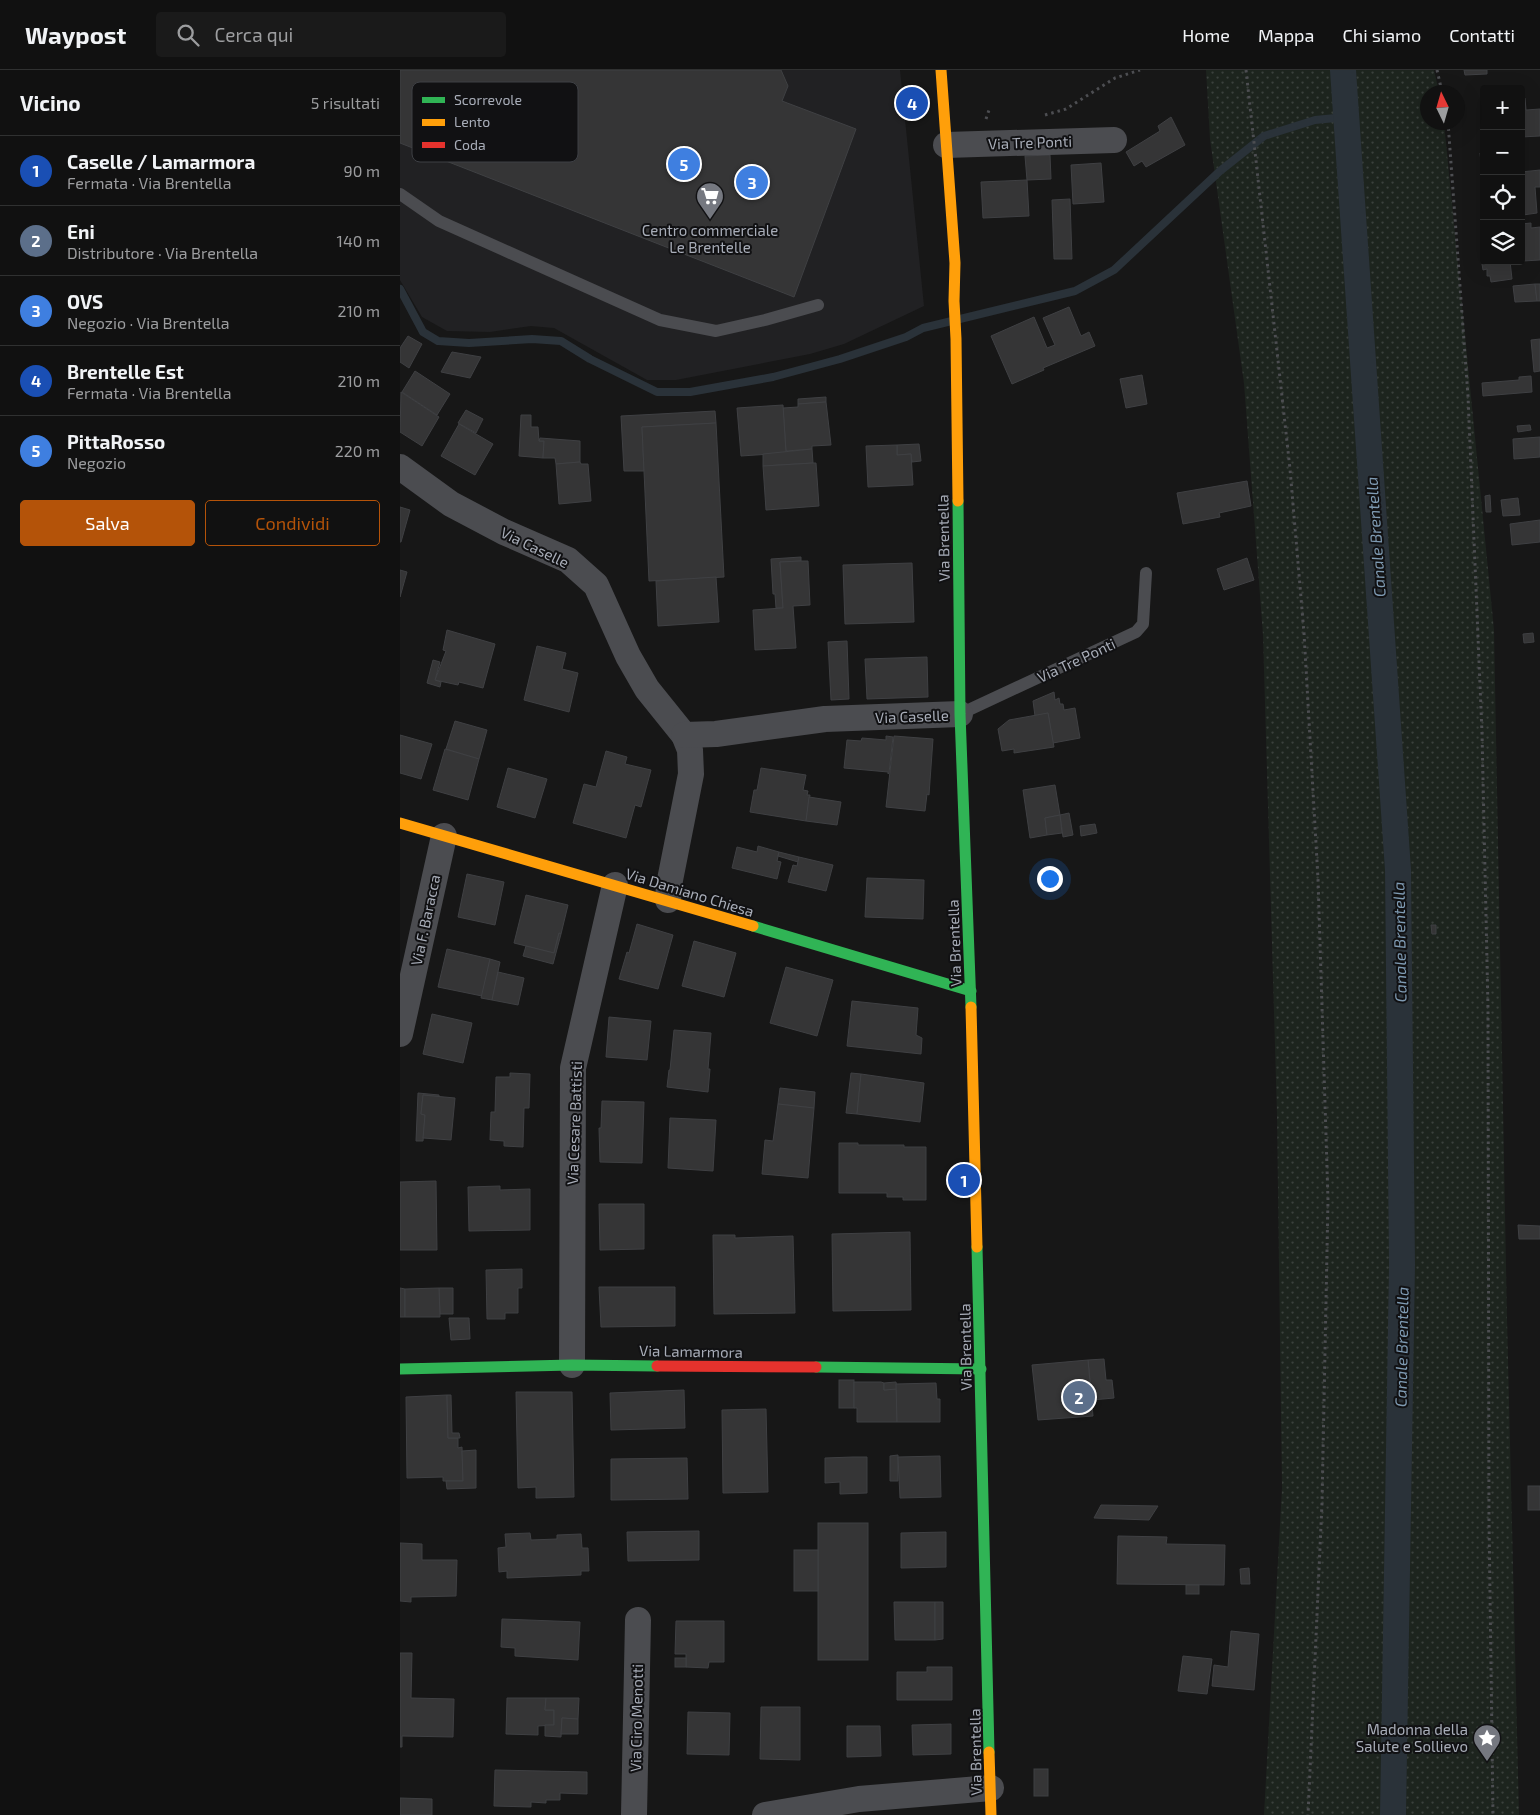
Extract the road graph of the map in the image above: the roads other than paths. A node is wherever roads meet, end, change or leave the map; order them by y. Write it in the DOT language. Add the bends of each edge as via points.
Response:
graph roads {
  1 [pos="941,70"];
  2 [pos="1114,140"];
  3 [pos="946,144"];
  4 [pos="400,194"];
  5 [pos="818,305"];
  6 [pos="400,467"];
  7 [pos="1146,573"];
  8 [pos="960,714"];
  9 [pos="684,735"];
  10 [pos="400,823"];
  11 [pos="444,836"];
  12 [pos="615,885"];
  13 [pos="668,900"];
  14 [pos="971,991"];
  15 [pos="400,1034"];
  16 [pos="572,1365"];
  17 [pos="400,1369"];
  18 [pos="981,1369"];
  19 [pos="638,1620"];
  20 [pos="991,1788"];
  21 [pos="634,1815"];
  22 [pos="765,1815"];
  23 [pos="991,1815"];
  1 -- 3 [label="main road, Via Brentella"];
  2 -- 3 [label="street, Via Tre Ponti"];
  3 -- 8 [label="main road, Via Brentella" via="955,264"];
  4 -- 5 [label="lane" via="439,221 660,320 716,331"];
  6 -- 9 [label="street, Via Caselle" via="451,504 568,560 596,585 628,656 647,689"];
  7 -- 8 [label="lane, Via Tre Ponti" via="1142,624 1136,632"];
  8 -- 9 [label="street, Via Caselle" via="825,719 716,734"];
  8 -- 14 [label="main road, Via Brentella"];
  9 -- 13 [label="street, Via Caselle" via="690,750 691,774"];
  10 -- 11 [label="main road, Via Damiano Chiesa"];
  11 -- 12 [label="main road, Via Damiano Chiesa"];
  11 -- 15 [label="street, Via F. Baracca"];
  12 -- 13 [label="main road, Via Damiano Chiesa"];
  12 -- 16 [label="street, Via Cesare Battisti" via="573,1068"];
  13 -- 14 [label="main road, Via Damiano Chiesa"];
  14 -- 18 [label="main road, Via Brentella"];
  16 -- 17 [label="main road, Via Lamarmora"];
  16 -- 18 [label="main road, Via Lamarmora"];
  18 -- 20 [label="main road, Via Brentella"];
  19 -- 21 [label="street, Via Ciro Menotti"];
  20 -- 22 [label="street" via="859,1798"];
  20 -- 23 [label="main road, Via Brentella"];
}
